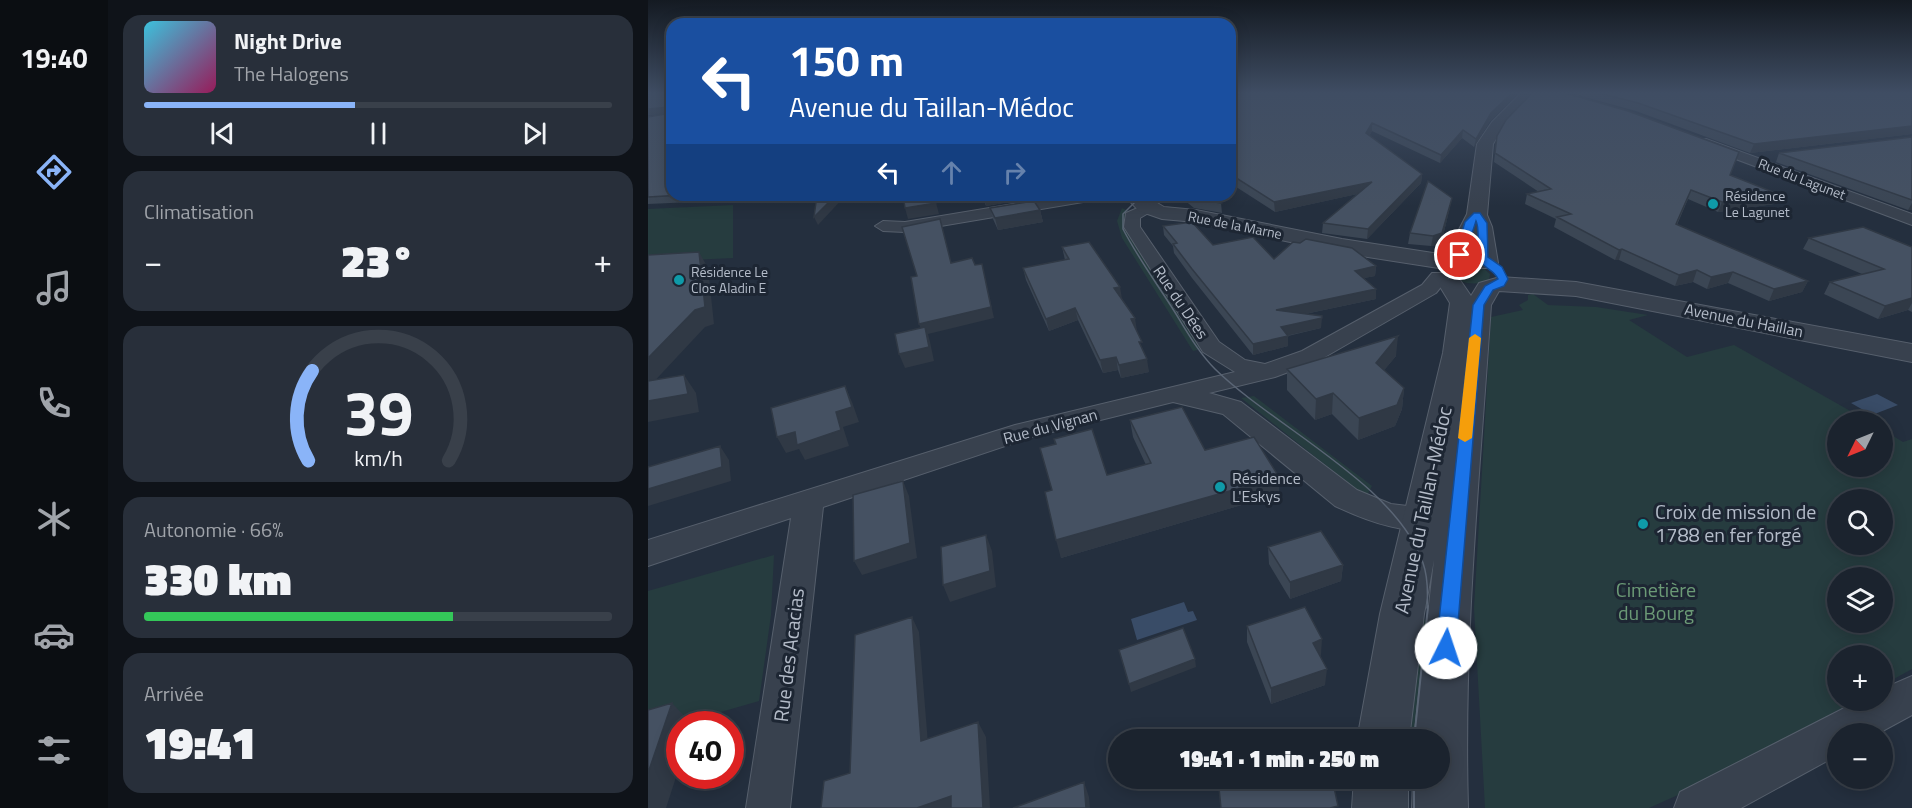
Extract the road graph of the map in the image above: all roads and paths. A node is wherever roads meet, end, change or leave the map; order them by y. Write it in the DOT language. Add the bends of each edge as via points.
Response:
graph roads {
  1 [pos="1493,131"];
  2 [pos="1695,138"];
  3 [pos="1783,154"];
  4 [pos="1749,159"];
  5 [pos="1059,201"];
  6 [pos="1146,201"];
  7 [pos="1151,201"];
  8 [pos="1477,215"];
  9 [pos="1912,220"];
  10 [pos="883,226"];
  11 [pos="1445,271"];
  12 [pos="1493,276"];
  13 [pos="1912,353"];
  14 [pos="1270,372"];
  15 [pos="1173,396"];
  16 [pos="809,501"];
  17 [pos="1439,515"];
  18 [pos="648,553"];
  19 [pos="1912,694"];
  20 [pos="1384,729"];
  21 [pos="1381,789"];
  22 [pos="768,808"];
  23 [pos="1380,808"];
  24 [pos="1440,808"];
  25 [pos="1696,808"];
  1 -- 8 [label="street, Avenue du Taillan-Médoc" via="1485,144"];
  2 -- 4 [label="street, Rue du Lagunet"];
  3 -- 4 [label="street"];
  4 -- 9 [label="street, Rue du Lagunet"];
  5 -- 10 [label="street" via="905,227"];
  6 -- 14 [label="street, Rue du Dées" via="1132,216 1132,227 1211,347 1238,365"];
  7 -- 11 [label="street, Rue de la Marne" via="1173,215 1196,216 1342,246"];
  8 -- 11 [label="street, Avenue du Taillan-Médoc" via="1470,222 1463,249"];
  8 -- 12 [label="street, Avenue du Taillan-Médoc" via="1482,223 1482,250"];
  11 -- 12 [label="street, Rue de la Marne"];
  11 -- 14 [label="street, Rue du Vignan" via="1429,289 1334,343"];
  11 -- 17 [label="street, Avenue du Taillan-Médoc" via="1463,303"];
  12 -- 13 [label="street, Avenue du Haillan"];
  12 -- 17 [label="street, Avenue du Taillan-Médoc" via="1479,305"];
  14 -- 15 [label="street, Rue du Vignan"];
  15 -- 16 [label="street, Rue du Vignan" via="1024,431"];
  15 -- 17 [label="street" via="1203,399 1232,408 1346,498 1372,510"];
  16 -- 18 [label="street, Rue du Vignan"];
  16 -- 22 [label="street, Rue des Acacias"];
  17 -- 20 [label="street, Avenue du Taillan-Médoc" via="1386,707"];
  17 -- 24 [label="street, Avenue du Taillan-Médoc"];
  19 -- 25 [label="street"];
  21 -- 23 [label="street"];
}
